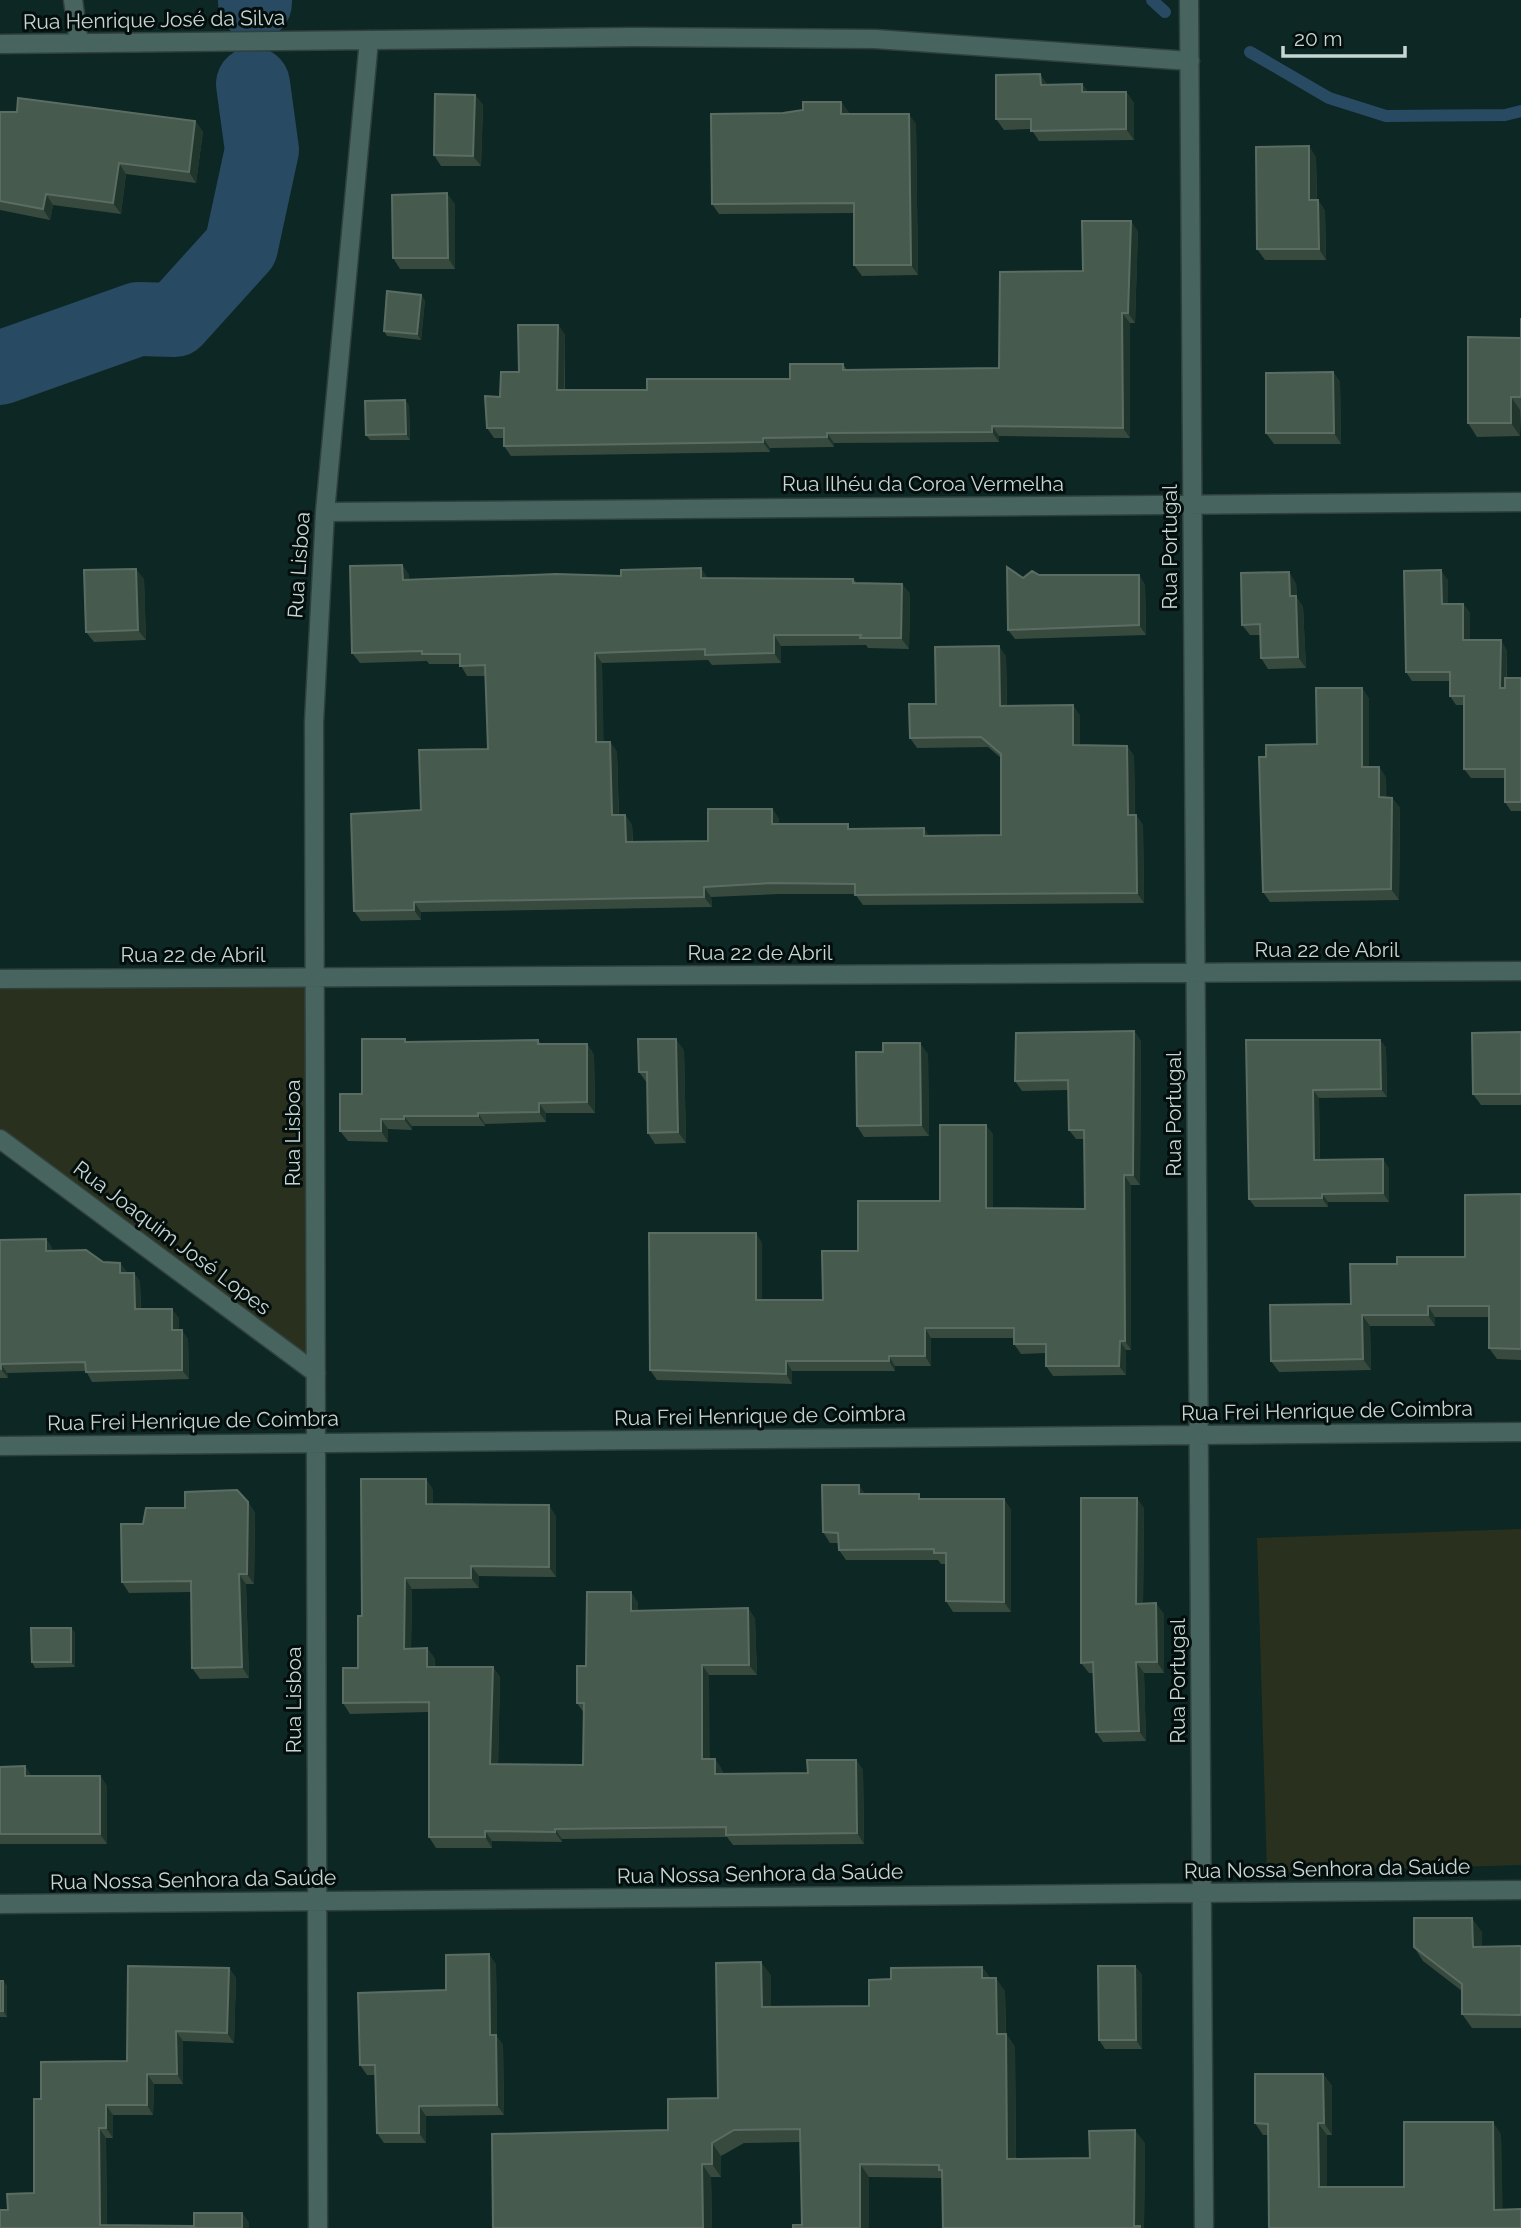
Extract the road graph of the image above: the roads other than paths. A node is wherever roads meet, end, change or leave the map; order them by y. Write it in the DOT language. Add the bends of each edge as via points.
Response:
graph roads {
  1 [pos="73,0"];
  2 [pos="1189,0"];
  3 [pos="369,40"];
  4 [pos="79,43"];
  5 [pos="0,44"];
  6 [pos="1190,61"];
  7 [pos="1521,502"];
  8 [pos="1192,505"];
  9 [pos="325,512"];
  10 [pos="1521,971"];
  11 [pos="1196,973"];
  12 [pos="315,977"];
  13 [pos="0,979"];
  14 [pos="0,1139"];
  15 [pos="316,1373"];
  16 [pos="1521,1432"];
  17 [pos="1199,1435"];
  18 [pos="316,1443"];
  19 [pos="0,1446"];
  20 [pos="1521,1890"];
  21 [pos="1202,1893"];
  22 [pos="317,1901"];
  23 [pos="0,1904"];
  24 [pos="318,2228"];
  25 [pos="1204,2228"];
  1 -- 4 [label="street"];
  2 -- 6 [label="street, Rua Portugal"];
  3 -- 4 [label="street, Rua Henrique José da Silva"];
  3 -- 6 [label="street, Rua Henrique José da Silva" via="875,39"];
  3 -- 9 [label="street, Rua Lisboa"];
  4 -- 5 [label="street, Rua Henrique José da Silva"];
  6 -- 8 [label="street, Rua Portugal"];
  7 -- 8 [label="street, Rua Ilhéu da Coroa Vermelha"];
  8 -- 9 [label="street, Rua Ilhéu da Coroa Vermelha"];
  8 -- 11 [label="street, Rua Portugal"];
  9 -- 12 [label="street, Rua Lisboa" via="314,722"];
  10 -- 11 [label="street, Rua 22 de Abril"];
  11 -- 12 [label="street, Rua 22 de Abril"];
  11 -- 17 [label="street, Rua Portugal"];
  12 -- 13 [label="street, Rua 22 de Abril"];
  12 -- 15 [label="street, Rua Lisboa"];
  14 -- 15 [label="street, Rua Joaquim José Lopes"];
  15 -- 18 [label="street, Rua Lisboa"];
  16 -- 17 [label="street, Rua Frei Henrique de Coimbra"];
  17 -- 18 [label="street, Rua Frei Henrique de Coimbra"];
  17 -- 21 [label="street, Rua Portugal"];
  18 -- 19 [label="street, Rua Frei Henrique de Coimbra"];
  18 -- 22 [label="street, Rua Lisboa"];
  20 -- 21 [label="street, Rua Nossa Senhora da Saúde"];
  21 -- 22 [label="street, Rua Nossa Senhora da Saúde"];
  21 -- 25 [label="street, Rua Portugal"];
  22 -- 23 [label="street, Rua Nossa Senhora da Saúde"];
  22 -- 24 [label="street, Rua Lisboa"];
}
